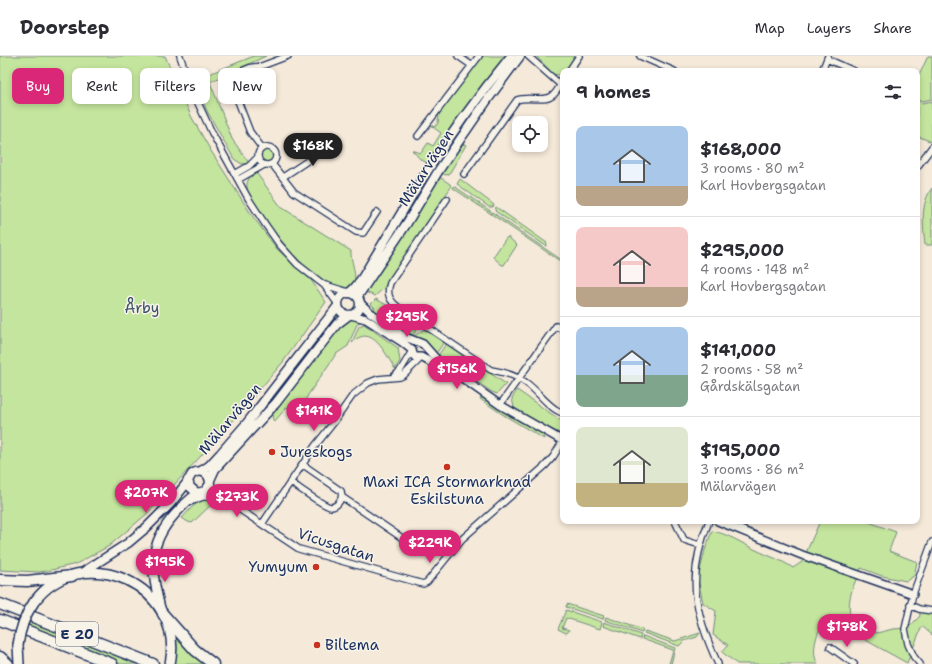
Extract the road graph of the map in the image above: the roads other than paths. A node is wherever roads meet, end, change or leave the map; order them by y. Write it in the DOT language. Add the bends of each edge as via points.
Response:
graph roads {
  1 [pos="180,56"];
  2 [pos="288,56"];
  3 [pos="458,56"];
  4 [pos="479,56"];
  5 [pos="511,56"];
  6 [pos="520,56"];
  7 [pos="528,56"];
  8 [pos="579,56"];
  9 [pos="640,56"];
  10 [pos="828,57"];
  11 [pos="471,65"];
  12 [pos="571,68"];
  13 [pos="667,68"];
  14 [pos="823,68"];
  15 [pos="848,68"];
  16 [pos="560,82"];
  17 [pos="560,87"];
  18 [pos="418,136"];
  19 [pos="333,144"];
  20 [pos="932,147"];
  21 [pos="262,148"];
  22 [pos="258,157"];
  23 [pos="920,163"];
  24 [pos="272,164"];
  25 [pos="264,165"];
  26 [pos="464,174"];
  27 [pos="237,176"];
  28 [pos="283,177"];
  29 [pos="447,199"];
  30 [pos="377,212"];
  31 [pos="324,285"];
  32 [pos="354,296"];
  33 [pos="337,305"];
  34 [pos="350,315"];
  35 [pos="560,328"];
  36 [pos="419,342"];
  37 [pos="426,347"];
  38 [pos="412,351"];
  39 [pos="421,358"];
  40 [pos="393,377"];
  41 [pos="520,379"];
  42 [pos="500,405"];
  43 [pos="560,411"];
  44 [pos="560,439"];
  45 [pos="560,446"];
  46 [pos="302,464"];
  47 [pos="201,471"];
  48 [pos="188,480"];
  49 [pos="210,481"];
  50 [pos="290,482"];
  51 [pos="201,492"];
  52 [pos="221,497"];
  53 [pos="342,497"];
  54 [pos="185,504"];
  55 [pos="262,524"];
  56 [pos="676,524"];
  57 [pos="708,524"];
  58 [pos="725,524"];
  59 [pos="408,542"];
  60 [pos="932,542"];
  61 [pos="700,545"];
  62 [pos="76,575"];
  63 [pos="0,580"];
  64 [pos="913,594"];
  65 [pos="0,604"];
  66 [pos="910,605"];
  67 [pos="932,611"];
  68 [pos="162,612"];
  69 [pos="0,620"];
  70 [pos="830,647"];
  71 [pos="0,656"];
  72 [pos="8,664"];
  73 [pos="19,664"];
  74 [pos="112,664"];
  75 [pos="153,664"];
  76 [pos="170,664"];
  77 [pos="213,664"];
  78 [pos="718,664"];
  79 [pos="854,664"];
  80 [pos="920,664"];
  1 -- 27 [label="street" via="198,104"];
  2 -- 21 [label="street" via="239,73 232,79 231,83 250,132"];
  3 -- 11 [label="street"];
  4 -- 11 [label="street"];
  5 -- 32 [label="main road, Mälarvägen" via="442,149 356,287"];
  6 -- 32 [label="main road, Mälarvägen" via="439,170 407,223"];
  7 -- 16 [label="street"];
  8 -- 12 [label="street"];
  9 -- 13 [label="street"];
  10 -- 14 [label="street"];
  10 -- 15 [label="street"];
  11 -- 18 [label="street"];
  17 -- 26 [label="street" via="550,98 517,100"];
  19 -- 28 [label="street"];
  20 -- 23 [label="street"];
  21 -- 22 [label="street"];
  21 -- 24 [label="street" via="275,150 276,157"];
  22 -- 25 [label="street"];
  22 -- 27 [label="street"];
  24 -- 25 [label="street"];
  24 -- 28 [label="street"];
  25 -- 27 [label="street"];
  27 -- 31 [label="street" via="248,198 279,244 297,264"];
  28 -- 30 [label="street" via="294,192 356,232 363,233"];
  29 -- 41 [label="street" via="390,283 388,292 391,302 490,370"];
  31 -- 32 [label="street"];
  31 -- 33 [label="street"];
  32 -- 33 [label="main road" via="341,295"];
  32 -- 34 [label="main road" via="358,310"];
  32 -- 36 [label="street" via="371,313 405,337"];
  33 -- 34 [label="main road" via="343,314"];
  33 -- 47 [label="main road, Mälarvägen" via="242,428"];
  34 -- 38 [label="street" via="366,319"];
  34 -- 49 [label="main road, Mälarvägen" via="337,324 276,403 215,469"];
  35 -- 41 [label="street" via="556,326"];
  36 -- 37 [label="street"];
  36 -- 38 [label="street" via="413,346"];
  37 -- 39 [label="street" via="426,354"];
  37 -- 42 [label="street" via="438,361"];
  38 -- 39 [label="street" via="415,357"];
  38 -- 40 [label="street" via="400,371"];
  39 -- 40 [label="street" via="404,375"];
  39 -- 42 [label="street"];
  40 -- 46 [label="street" via="368,383 353,395"];
  41 -- 42 [label="street"];
  41 -- 43 [label="street"];
  42 -- 44 [label="street"];
  45 -- 55 [label="street, Vicusgatan" via="545,466 462,539 425,584 299,549"];
  46 -- 50 [label="street"];
  46 -- 53 [label="street" via="341,491"];
  47 -- 48 [label="main road" via="192,474"];
  47 -- 49 [label="main road" via="208,475"];
  48 -- 51 [label="main road" via="191,489"];
  48 -- 62 [label="main road" via="170,504 147,527 128,543"];
  49 -- 51 [label="main road" via="208,489"];
  49 -- 52 [label="street, Vicusgatan"];
  50 -- 53 [label="street" via="328,506 336,506"];
  50 -- 55 [label="street"];
  51 -- 52 [label="street, Vicusgatan"];
  51 -- 54 [label="main road"];
  52 -- 54 [label="street" via="203,497"];
  52 -- 55 [label="street, Vicusgatan"];
  53 -- 59 [label="street"];
  54 -- 68 [label="main road" via="162,532 155,547 153,576"];
  56 -- 61 [label="street" via="684,540"];
  57 -- 61 [label="street"];
  58 -- 64 [label="street" via="802,555"];
  60 -- 64 [label="street"];
  61 -- 78 [label="street" via="696,576 698,606 706,637"];
  62 -- 63 [label="highway" via="27,581"];
  62 -- 68 [label="main road" via="92,572 120,576 137,585 152,598"];
  62 -- 73 [label="main road, bridge" via="47,589 29,609 20,630"];
  64 -- 66 [label="street"];
  65 -- 75 [label="highway, E 20"];
  66 -- 67 [label="street"];
  66 -- 80 [label="street" via="905,628 906,637 914,657"];
  68 -- 76 [label="main road" via="170,629"];
  68 -- 77 [label="highway" via="194,650"];
  69 -- 74 [label="highway, E 20"];
  70 -- 79 [label="street"];
  71 -- 72 [label="highway"];
}
